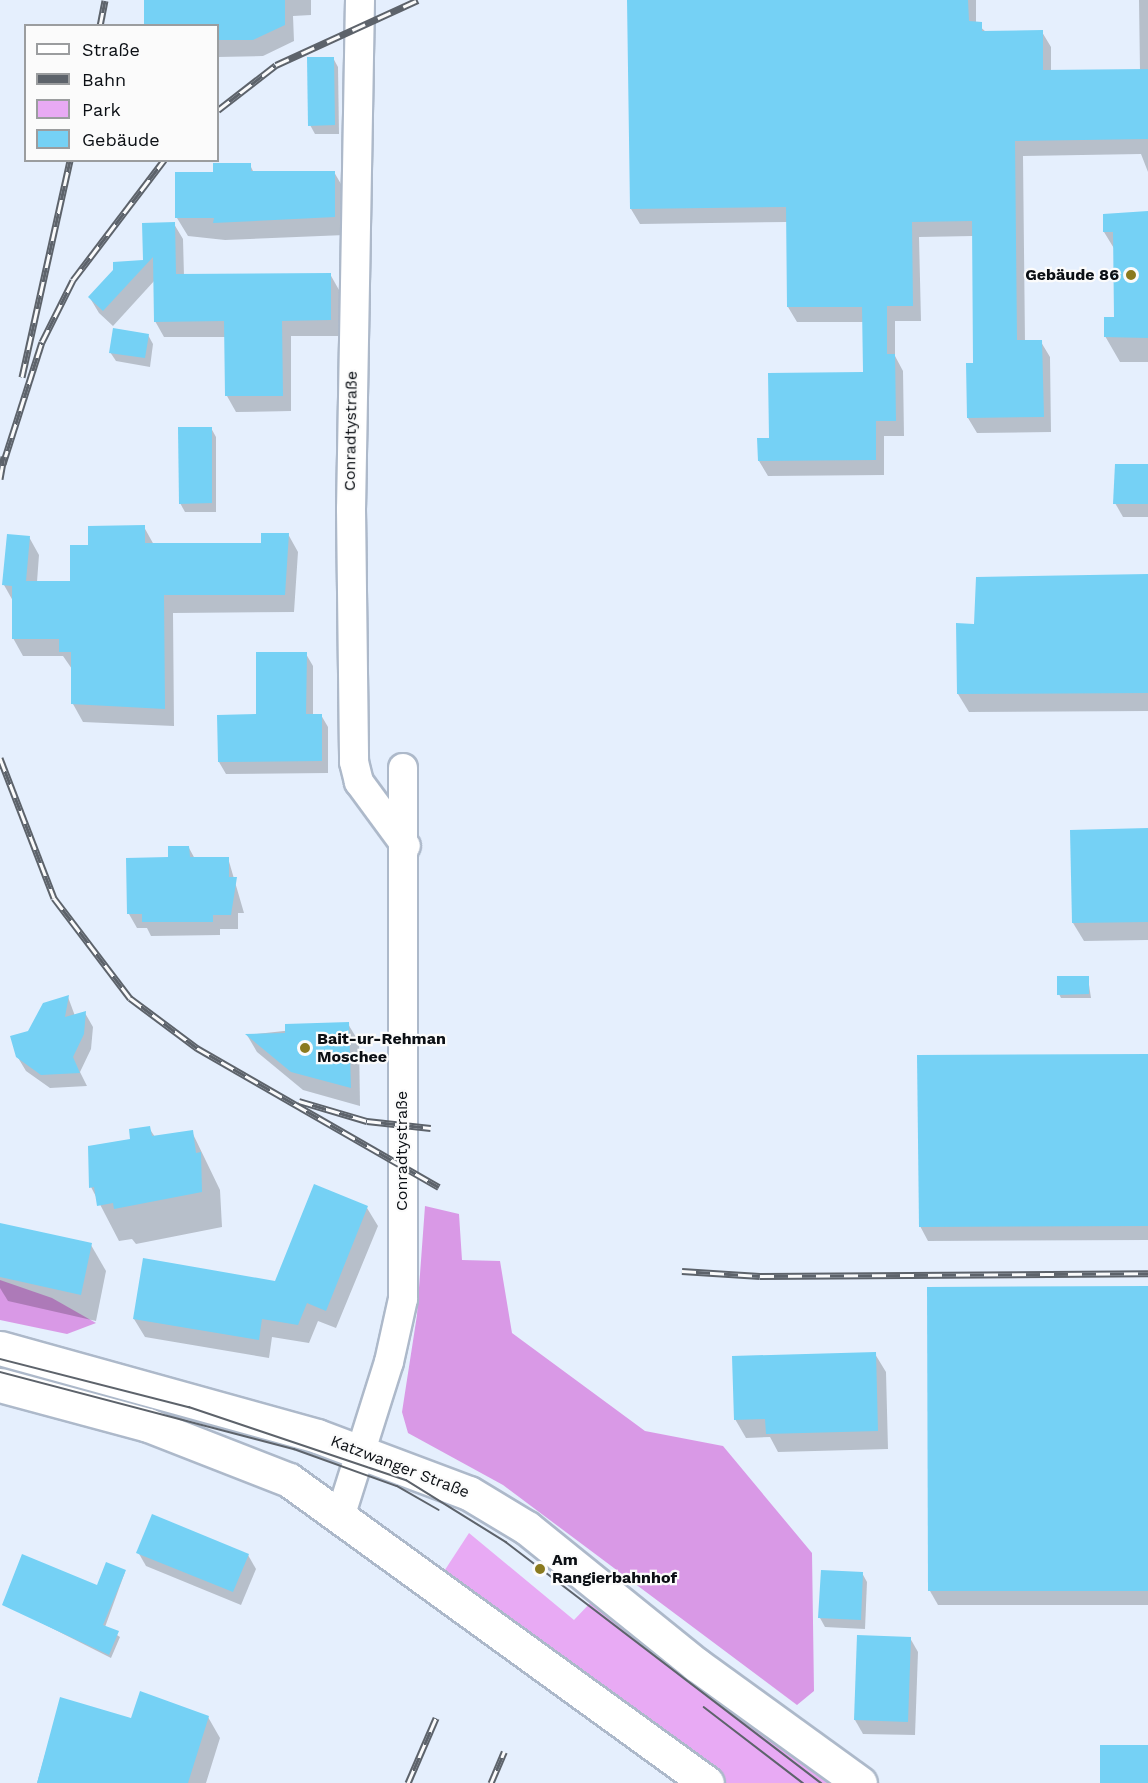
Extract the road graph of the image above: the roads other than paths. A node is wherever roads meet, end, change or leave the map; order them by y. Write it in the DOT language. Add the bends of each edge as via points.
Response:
graph roads {
  1 [pos="360,0"];
  2 [pos="404,768"];
  3 [pos="406,846"];
  4 [pos="0,1347"];
  5 [pos="0,1385"];
  6 [pos="363,1450"];
  7 [pos="342,1514"];
  8 [pos="707,1783"];
  9 [pos="860,1783"];
  1 -- 3 [label="street, Conradtystraße" via="351,508 354,762 358,783"];
  2 -- 3 [label="street, Conradtystraße"];
  3 -- 6 [label="street, Conradtystraße" via="403,1299"];
  4 -- 6 [label="main road, Katzwanger Straße"];
  5 -- 7 [label="main road" via="226,1451 290,1480"];
  6 -- 7 [label="street, Conradtystraße"];
  6 -- 9 [label="main road, Katzwanger Straße" via="446,1482 510,1517 697,1665"];
  7 -- 8 [label="main road"];
}
